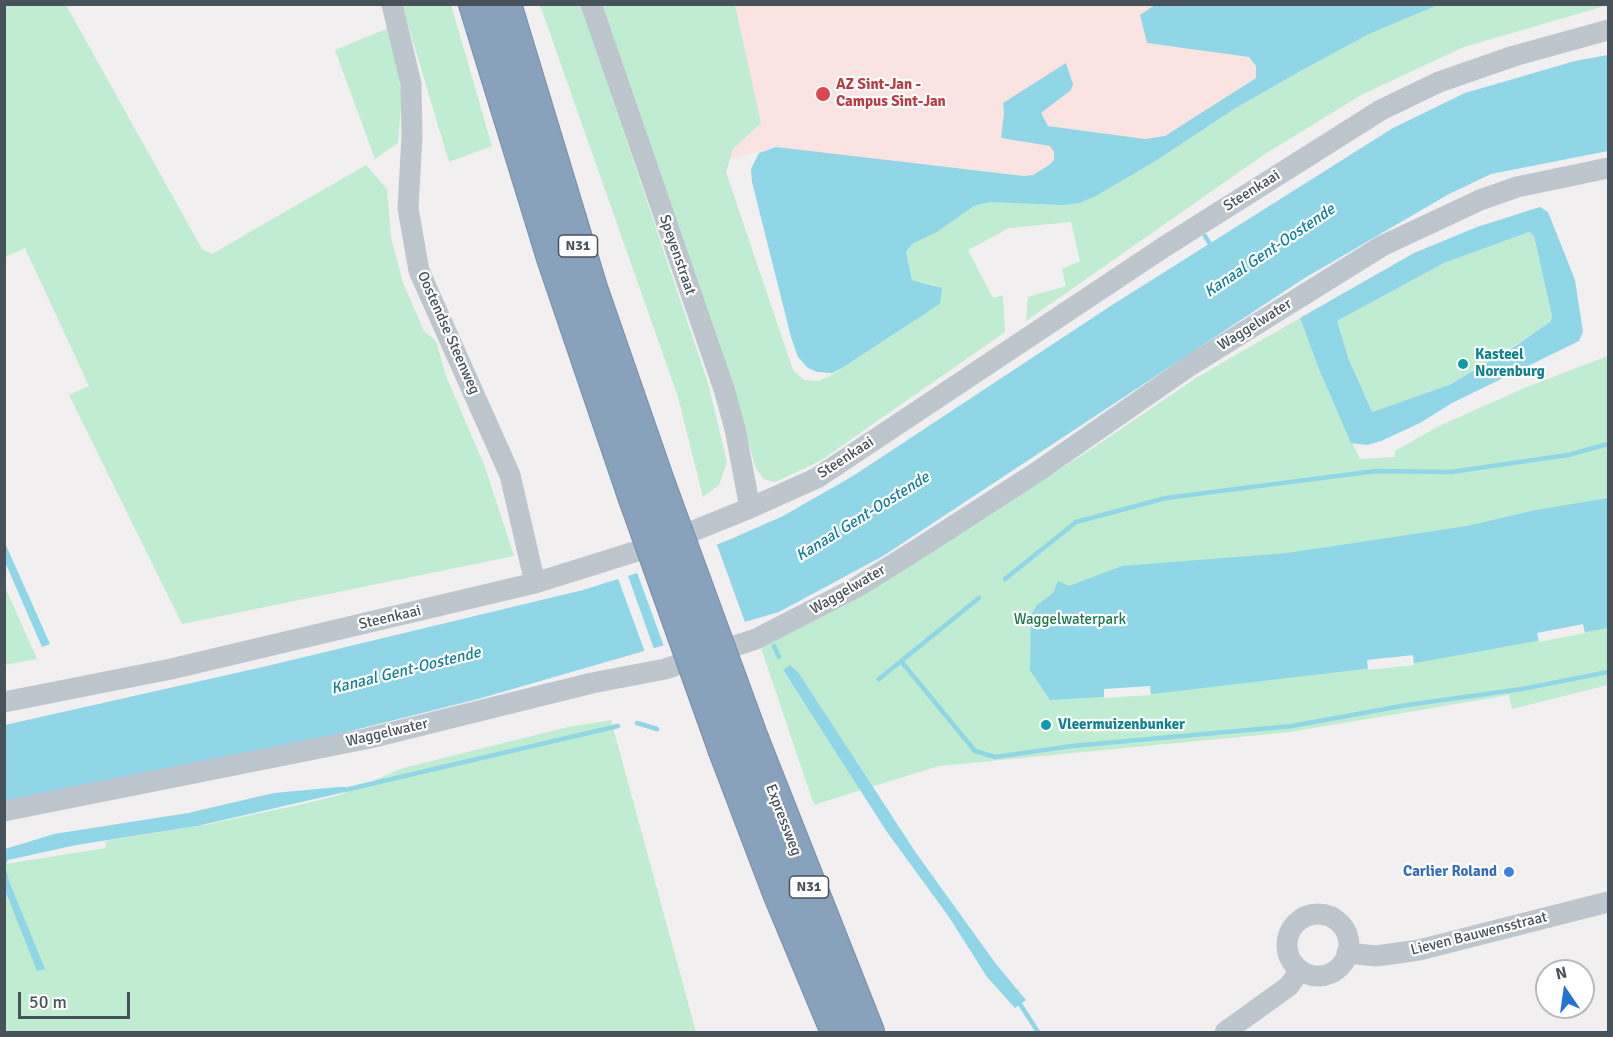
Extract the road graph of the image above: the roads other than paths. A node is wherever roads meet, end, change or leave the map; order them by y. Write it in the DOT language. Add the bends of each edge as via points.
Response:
graph roads {
  1 [pos="392,4"];
  2 [pos="476,4"];
  3 [pos="506,4"];
  4 [pos="591,4"];
  5 [pos="1608,30"];
  6 [pos="1608,168"];
  7 [pos="646,489"];
  8 [pos="750,508"];
  9 [pos="535,583"];
  10 [pos="4,702"];
  11 [pos="739,746"];
  12 [pos="4,811"];
  13 [pos="1608,902"];
  14 [pos="1347,953"];
  15 [pos="1300,970"];
  16 [pos="837,1032"];
  17 [pos="868,1032"];
  18 [pos="1225,1032"];
  1 -- 9 [label="street, Oostendse Steenweg" via="411,84 408,208 419,271 510,475"];
  2 -- 7 [label="highway, N31" via="553,258"];
  3 -- 7 [label="highway, N31"];
  4 -- 8 [label="street, Speyenstraat" via="724,389"];
  5 -- 8 [label="street, Steenkaai" via="1439,82 1381,110 1164,247 817,478"];
  6 -- 12 [label="street, Waggelwater" via="1517,187 1382,246 1191,365 1037,472 857,587 756,639 665,669 370,738"];
  7 -- 11 [label="highway, N31, bridge"];
  8 -- 9 [label="street, Steenkaai" via="666,542"];
  9 -- 10 [label="street, Steenkaai" via="171,669"];
  11 -- 16 [label="highway, Expressweg / N31" via="779,892"];
  11 -- 17 [label="highway, Expressweg / N31"];
  13 -- 14 [label="street, Lieven Bauwensstraat" via="1419,951 1376,956"];
  14 -- 15 [label="street" via="1336,970 1326,974"];
  14 -- 15 [label="street" via="1346,933 1341,924 1323,914 1312,914 1301,919 1288,936 1289,955"];
  15 -- 18 [label="street" via="1289,986"];
}
